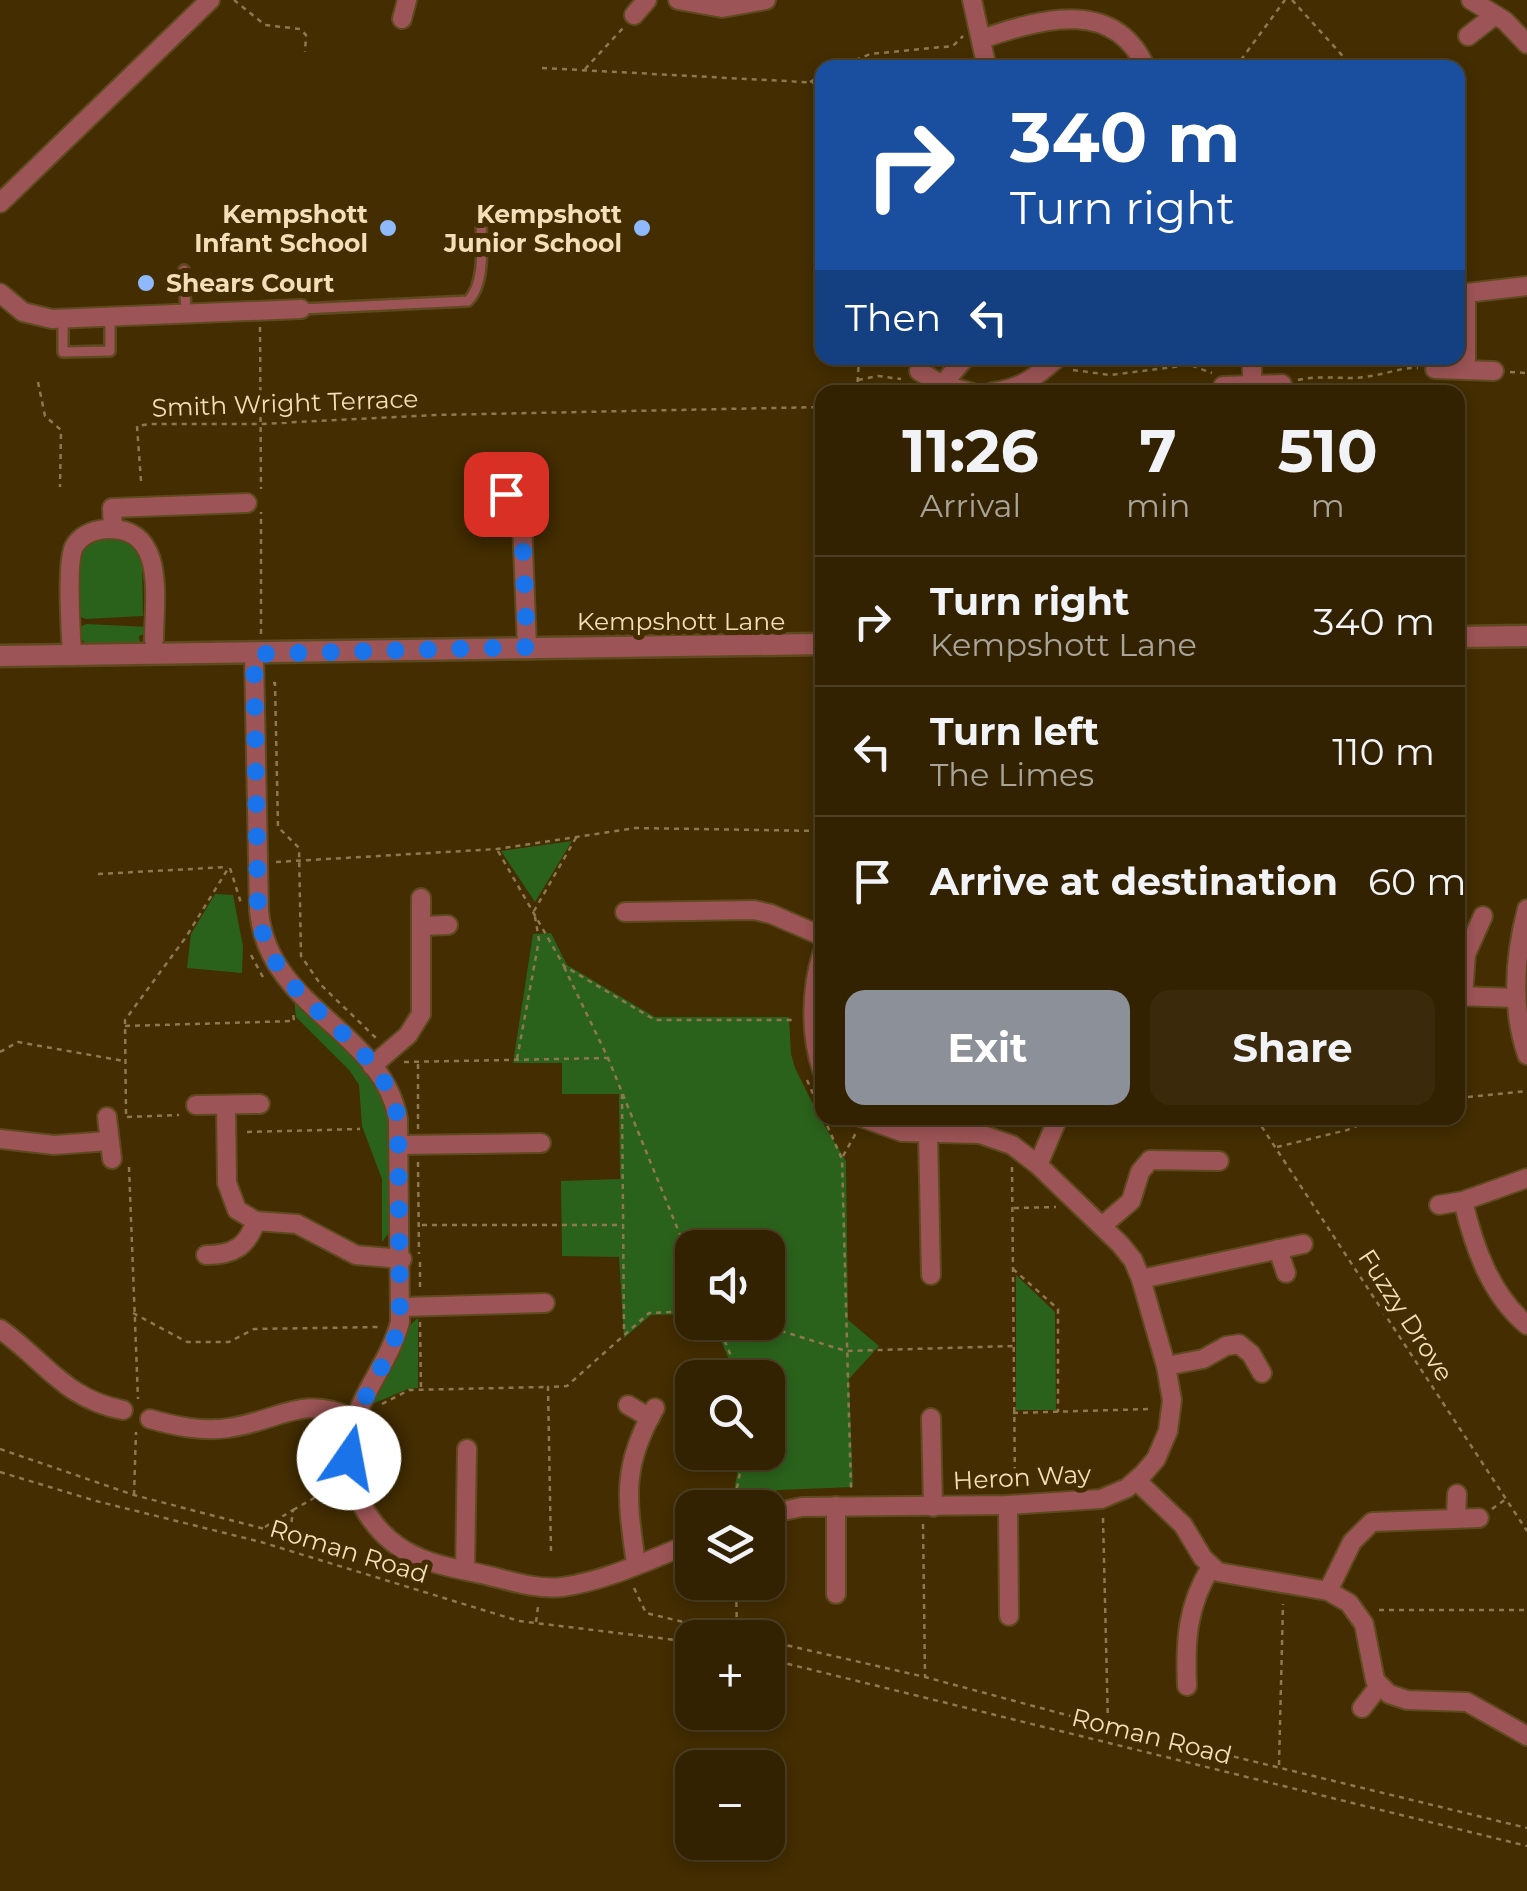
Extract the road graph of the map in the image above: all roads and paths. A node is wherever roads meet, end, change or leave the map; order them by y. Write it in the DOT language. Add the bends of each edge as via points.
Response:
graph roads {
  1 [pos="210,0"];
  2 [pos="234,0"];
  3 [pos="407,0"];
  4 [pos="646,0"];
  5 [pos="678,0"];
  6 [pos="766,0"];
  7 [pos="972,0"];
  8 [pos="1285,0"];
  9 [pos="1292,0"];
  10 [pos="1471,0"];
  11 [pos="634,15"];
  12 [pos="1494,16"];
  13 [pos="402,19"];
  14 [pos="979,30"];
  15 [pos="1468,36"];
  16 [pos="1527,44"];
  17 [pos="305,52"];
  18 [pos="855,58"];
  19 [pos="851,60"];
  20 [pos="985,60"];
  21 [pos="1142,60"];
  22 [pos="1241,60"];
  23 [pos="1346,60"];
  24 [pos="542,68"];
  25 [pos="584,70"];
  26 [pos="815,80"];
  27 [pos="809,83"];
  28 [pos="815,83"];
  29 [pos="0,203"];
  30 [pos="481,207"];
  31 [pos="184,270"];
  32 [pos="1527,286"];
  33 [pos="0,293"];
  34 [pos="1465,294"];
  35 [pos="300,309"];
  36 [pos="260,312"];
  37 [pos="186,314"];
  38 [pos="110,317"];
  39 [pos="63,318"];
  40 [pos="1465,350"];
  41 [pos="859,365"];
  42 [pos="959,365"];
  43 [pos="1048,365"];
  44 [pos="1066,365"];
  45 [pos="1190,365"];
  46 [pos="1190,365"];
  47 [pos="1252,365"];
  48 [pos="1466,368"];
  49 [pos="1435,369"];
  50 [pos="1494,370"];
  51 [pos="919,371"];
  52 [pos="858,380"];
  53 [pos="38,382"];
  54 [pos="942,384"];
  55 [pos="1282,384"];
  56 [pos="858,385"];
  57 [pos="946,385"];
  58 [pos="1021,385"];
  59 [pos="1222,385"];
  60 [pos="1252,385"];
  61 [pos="815,407"];
  62 [pos="260,424"];
  63 [pos="141,481"];
  64 [pos="60,487"];
  65 [pos="506,494"];
  66 [pos="247,503"];
  67 [pos="113,529"];
  68 [pos="1527,636"];
  69 [pos="1465,637"];
  70 [pos="155,640"];
  71 [pos="815,644"];
  72 [pos="257,647"];
  73 [pos="527,647"];
  74 [pos="0,656"];
  75 [pos="72,656"];
  76 [pos="255,683"];
  77 [pos="815,831"];
  78 [pos="577,836"];
  79 [pos="497,849"];
  80 [pos="299,858"];
  81 [pos="258,865"];
  82 [pos="98,874"];
  83 [pos="422,898"];
  84 [pos="1527,909"];
  85 [pos="534,911"];
  86 [pos="624,912"];
  87 [pos="1482,916"];
  88 [pos="422,926"];
  89 [pos="448,926"];
  90 [pos="815,933"];
  91 [pos="1469,943"];
  92 [pos="1490,947"];
  93 [pos="1465,961"];
  94 [pos="564,966"];
  95 [pos="292,986"];
  96 [pos="1465,996"];
  97 [pos="1516,998"];
  98 [pos="815,1019"];
  99 [pos="124,1026"];
  100 [pos="0,1052"];
  101 [pos="388,1053"];
  102 [pos="1527,1055"];
  103 [pos="608,1058"];
  104 [pos="516,1060"];
  105 [pos="125,1062"];
  106 [pos="418,1063"];
  107 [pos="372,1066"];
  108 [pos="814,1071"];
  109 [pos="1527,1092"];
  110 [pos="622,1093"];
  111 [pos="1465,1097"];
  112 [pos="226,1104"];
  113 [pos="260,1104"];
  114 [pos="196,1106"];
  115 [pos="106,1117"];
  116 [pos="831,1125"];
  117 [pos="859,1125"];
  118 [pos="880,1125"];
  119 [pos="1055,1125"];
  120 [pos="1261,1125"];
  121 [pos="1359,1125"];
  122 [pos="360,1129"];
  123 [pos="226,1132"];
  124 [pos="928,1134"];
  125 [pos="0,1139"];
  126 [pos="541,1143"];
  127 [pos="408,1144"];
  128 [pos="1012,1145"];
  129 [pos="1276,1147"];
  130 [pos="117,1156"];
  131 [pos="842,1158"];
  132 [pos="1220,1161"];
  133 [pos="1038,1164"];
  134 [pos="1527,1178"];
  135 [pos="1463,1201"];
  136 [pos="1439,1206"];
  137 [pos="1080,1207"];
  138 [pos="1012,1208"];
  139 [pos="256,1221"];
  140 [pos="419,1225"];
  141 [pos="623,1226"];
  142 [pos="1102,1226"];
  143 [pos="678,1230"];
  144 [pos="1303,1244"];
  145 [pos="1278,1249"];
  146 [pos="206,1255"];
  147 [pos="402,1259"];
  148 [pos="1013,1270"];
  149 [pos="1286,1273"];
  150 [pos="931,1275"];
  151 [pos="1141,1279"];
  152 [pos="546,1304"];
  153 [pos="411,1306"];
  154 [pos="675,1312"];
  155 [pos="133,1313"];
  156 [pos="1527,1325"];
  157 [pos="380,1326"];
  158 [pos="0,1329"];
  159 [pos="785,1332"];
  160 [pos="624,1334"];
  161 [pos="1014,1346"];
  162 [pos="846,1351"];
  163 [pos="1166,1366"];
  164 [pos="1262,1373"];
  165 [pos="548,1387"];
  166 [pos="421,1390"];
  167 [pos="628,1405"];
  168 [pos="1172,1409"];
  169 [pos="358,1412"];
  170 [pos="1058,1412"];
  171 [pos="1012,1413"];
  172 [pos="137,1415"];
  173 [pos="931,1418"];
  174 [pos="0,1449"];
  175 [pos="467,1449"];
  176 [pos="0,1472"];
  177 [pos="1136,1481"];
  178 [pos="1457,1494"];
  179 [pos="134,1496"];
  180 [pos="359,1498"];
  181 [pos="1101,1499"];
  182 [pos="1037,1504"];
  183 [pos="1008,1505"];
  184 [pos="844,1506"];
  185 [pos="928,1506"];
  186 [pos="785,1509"];
  187 [pos="293,1510"];
  188 [pos="1456,1518"];
  189 [pos="1480,1518"];
  190 [pos="264,1528"];
  191 [pos="1527,1532"];
  192 [pos="290,1536"];
  193 [pos="675,1549"];
  194 [pos="551,1550"];
  195 [pos="352,1552"];
  196 [pos="630,1566"];
  197 [pos="1211,1567"];
  198 [pos="465,1570"];
  199 [pos="1284,1584"];
  200 [pos="1328,1591"];
  201 [pos="836,1594"];
  202 [pos="539,1601"];
  203 [pos="1357,1610"];
  204 [pos="1527,1610"];
  205 [pos="1009,1616"];
  206 [pos="676,1620"];
  207 [pos="536,1622"];
  208 [pos="675,1640"];
  209 [pos="785,1646"];
  210 [pos="785,1663"];
  211 [pos="925,1678"];
  212 [pos="1187,1686"];
  213 [pos="1379,1686"];
  214 [pos="1362,1708"];
  215 [pos="1108,1726"];
  216 [pos="1527,1736"];
  217 [pos="1280,1767"];
  218 [pos="1527,1828"];
  219 [pos="1527,1846"];
  1 -- 29 [label="street"];
  2 -- 17 [label="path" via="266,25 300,29"];
  3 -- 13 [label="street"];
  4 -- 11 [label="street"];
  5 -- 6 [label="street" via="722,8"];
  7 -- 14 [label="street"];
  8 -- 22 [label="path"];
  9 -- 23 [label="path"];
  10 -- 12 [label="street"];
  11 -- 25 [label="path"];
  12 -- 15 [label="street"];
  12 -- 16 [label="street"];
  14 -- 18 [label="path" via="953,46"];
  14 -- 20 [label="street"];
  14 -- 21 [label="street" via="1074,9 1099,11 1130,35"];
  18 -- 19 [label="path"];
  24 -- 25 [label="path"];
  25 -- 27 [label="path"];
  26 -- 27 [label="path"];
  27 -- 28 [label="path"];
  30 -- 35 [label="lane" via="479,278 468,301"];
  31 -- 37 [label="lane"];
  32 -- 34 [label="street"];
  33 -- 39 [label="street" via="23,312"];
  35 -- 36 [label="street"];
  36 -- 37 [label="street"];
  36 -- 62 [label="path"];
  37 -- 38 [label="street"];
  38 -- 39 [label="street"];
  38 -- 39 [label="lane" via="110,351 94,352 63,352"];
  40 -- 48 [label="street"];
  41 -- 52 [label="path"];
  42 -- 54 [label="street"];
  43 -- 58 [label="street"];
  44 -- 46 [label="path" via="1110,375"];
  45 -- 59 [label="path"];
  47 -- 60 [label="street"];
  48 -- 49 [label="street"];
  48 -- 50 [label="street"];
  49 -- 55 [label="path"];
  51 -- 52 [label="path" via="908,380"];
  51 -- 54 [label="street"];
  52 -- 56 [label="path"];
  53 -- 64 [label="path" via="45,416 61,430"];
  54 -- 57 [label="street"];
  55 -- 60 [label="street"];
  61 -- 62 [label="path, Smith Wright Terrace"];
  62 -- 63 [label="path, Smith Wright Terrace" via="137,426"];
  62 -- 72 [label="path"];
  65 -- 73 [label="street" via="522,522"];
  66 -- 67 [label="street" via="112,508"];
  67 -- 70 [label="street" via="139,536 151,555"];
  67 -- 75 [label="street" via="87,534 72,555"];
  68 -- 69 [label="street"];
  71 -- 73 [label="street, Kempshott Lane"];
  72 -- 73 [label="street, Kempshott Lane"];
  72 -- 75 [label="street, Kempshott Lane"];
  72 -- 76 [label="street"];
  74 -- 75 [label="street, Kempshott Lane"];
  76 -- 80 [label="path" via="276,683 278,827 297,842"];
  76 -- 81 [label="street"];
  77 -- 78 [label="path" via="634,828"];
  78 -- 79 [label="path"];
  78 -- 85 [label="path"];
  79 -- 80 [label="path"];
  79 -- 85 [label="path"];
  80 -- 81 [label="path"];
  80 -- 101 [label="path" via="301,956"];
  81 -- 95 [label="street" via="262,935"];
  82 -- 99 [label="path" via="229,867"];
  83 -- 88 [label="street"];
  84 -- 97 [label="street"];
  85 -- 94 [label="path"];
  85 -- 104 [label="path" via="538,940"];
  86 -- 90 [label="street" via="754,910"];
  87 -- 91 [label="street"];
  88 -- 89 [label="street"];
  88 -- 101 [label="street" via="421,1014"];
  91 -- 92 [label="street"];
  91 -- 93 [label="street"];
  94 -- 98 [label="path" via="655,1020"];
  94 -- 103 [label="path"];
  95 -- 99 [label="path" via="294,1021"];
  95 -- 107 [label="street"];
  96 -- 97 [label="street"];
  97 -- 102 [label="street"];
  98 -- 108 [label="street"];
  99 -- 105 [label="path"];
  100 -- 105 [label="path" via="18,1042"];
  101 -- 106 [label="path"];
  101 -- 107 [label="street"];
  103 -- 104 [label="path"];
  103 -- 110 [label="path"];
  104 -- 106 [label="path"];
  105 -- 114 [label="path" via="126,1117 190,1114"];
  106 -- 127 [label="path"];
  107 -- 127 [label="street"];
  109 -- 111 [label="path"];
  110 -- 141 [label="path"];
  110 -- 143 [label="path"];
  112 -- 113 [label="street"];
  112 -- 114 [label="street"];
  112 -- 123 [label="street"];
  115 -- 130 [label="street"];
  116 -- 131 [label="path"];
  117 -- 131 [label="path"];
  118 -- 124 [label="street, Heron Way"];
  119 -- 133 [label="street"];
  120 -- 129 [label="path, Fuzzy Drove"];
  121 -- 129 [label="path"];
  122 -- 123 [label="path"];
  123 -- 139 [label="street" via="228,1195"];
  124 -- 128 [label="street, Heron Way" via="980,1134"];
  124 -- 150 [label="street"];
  125 -- 130 [label="street"];
  126 -- 127 [label="street"];
  127 -- 140 [label="path"];
  127 -- 147 [label="street"];
  128 -- 133 [label="street, Heron Way"];
  128 -- 138 [label="path"];
  129 -- 191 [label="path, Fuzzy Drove"];
  130 -- 155 [label="path"];
  131 -- 162 [label="path"];
  132 -- 142 [label="street" via="1150,1160 1131,1202"];
  133 -- 137 [label="street, Heron Way"];
  134 -- 135 [label="street"];
  135 -- 136 [label="street"];
  135 -- 156 [label="street" via="1484,1268"];
  137 -- 138 [label="path"];
  137 -- 142 [label="street, Heron Way"];
  138 -- 148 [label="path"];
  139 -- 146 [label="street" via="238,1250"];
  139 -- 147 [label="street" via="297,1224 356,1256"];
  140 -- 141 [label="path"];
  140 -- 153 [label="path"];
  141 -- 160 [label="path"];
  142 -- 151 [label="street, Heron Way"];
  144 -- 145 [label="street"];
  145 -- 149 [label="street"];
  145 -- 151 [label="street"];
  147 -- 153 [label="street"];
  148 -- 161 [label="path"];
  148 -- 170 [label="path" via="1058,1310"];
  151 -- 163 [label="street, Heron Way"];
  152 -- 153 [label="street"];
  153 -- 166 [label="path"];
  153 -- 169 [label="street"];
  154 -- 160 [label="path" via="649,1313"];
  155 -- 157 [label="path" via="186,1342 229,1342 254,1329"];
  155 -- 172 [label="path"];
  158 -- 172 [label="street" via="74,1392"];
  159 -- 162 [label="path"];
  160 -- 165 [label="path" via="566,1386"];
  161 -- 162 [label="path"];
  161 -- 171 [label="path"];
  162 -- 184 [label="path"];
  163 -- 164 [label="street" via="1239,1344"];
  163 -- 168 [label="street, Heron Way"];
  165 -- 166 [label="path"];
  165 -- 194 [label="path"];
  166 -- 169 [label="path"];
  167 -- 196 [label="street" via="653,1413 633,1450"];
  168 -- 170 [label="path"];
  168 -- 177 [label="street, Heron Way" via="1162,1448"];
  169 -- 172 [label="street" via="318,1406 216,1429"];
  169 -- 180 [label="street" via="349,1458"];
  170 -- 171 [label="path"];
  171 -- 182 [label="path" via="1014,1488 1036,1487"];
  172 -- 179 [label="path"];
  173 -- 185 [label="street"];
  174 -- 179 [label="path"];
  175 -- 198 [label="street"];
  176 -- 207 [label="path, Roman Road"];
  177 -- 181 [label="street, Heron Way"];
  177 -- 197 [label="street" via="1183,1525"];
  178 -- 188 [label="street"];
  179 -- 190 [label="path"];
  180 -- 187 [label="path" via="314,1498"];
  180 -- 198 [label="street" via="378,1529 409,1553"];
  181 -- 182 [label="street, Heron Way"];
  181 -- 215 [label="path"];
  182 -- 183 [label="street, Heron Way"];
  183 -- 185 [label="street, Heron Way"];
  183 -- 205 [label="street"];
  184 -- 185 [label="street, Heron Way"];
  184 -- 186 [label="street, Heron Way"];
  184 -- 201 [label="street"];
  185 -- 211 [label="path"];
  187 -- 190 [label="path"];
  187 -- 192 [label="path"];
  188 -- 189 [label="street"];
  188 -- 200 [label="street" via="1372,1522 1352,1542"];
  190 -- 192 [label="path"];
  192 -- 195 [label="path"];
  193 -- 196 [label="street"];
  196 -- 198 [label="street" via="546,1588"];
  196 -- 206 [label="path" via="646,1613"];
  197 -- 199 [label="street" via="1231,1577"];
  197 -- 212 [label="street" via="1188,1617"];
  199 -- 200 [label="street"];
  199 -- 217 [label="path"];
  200 -- 203 [label="street"];
  202 -- 207 [label="path"];
  203 -- 204 [label="path"];
  203 -- 213 [label="street"];
  207 -- 208 [label="path, Roman Road"];
  209 -- 211 [label="path"];
  210 -- 219 [label="path, Roman Road"];
  211 -- 215 [label="path"];
  213 -- 214 [label="street"];
  213 -- 216 [label="street" via="1401,1699 1467,1702"];
  215 -- 217 [label="path"];
  217 -- 218 [label="path"];
}
